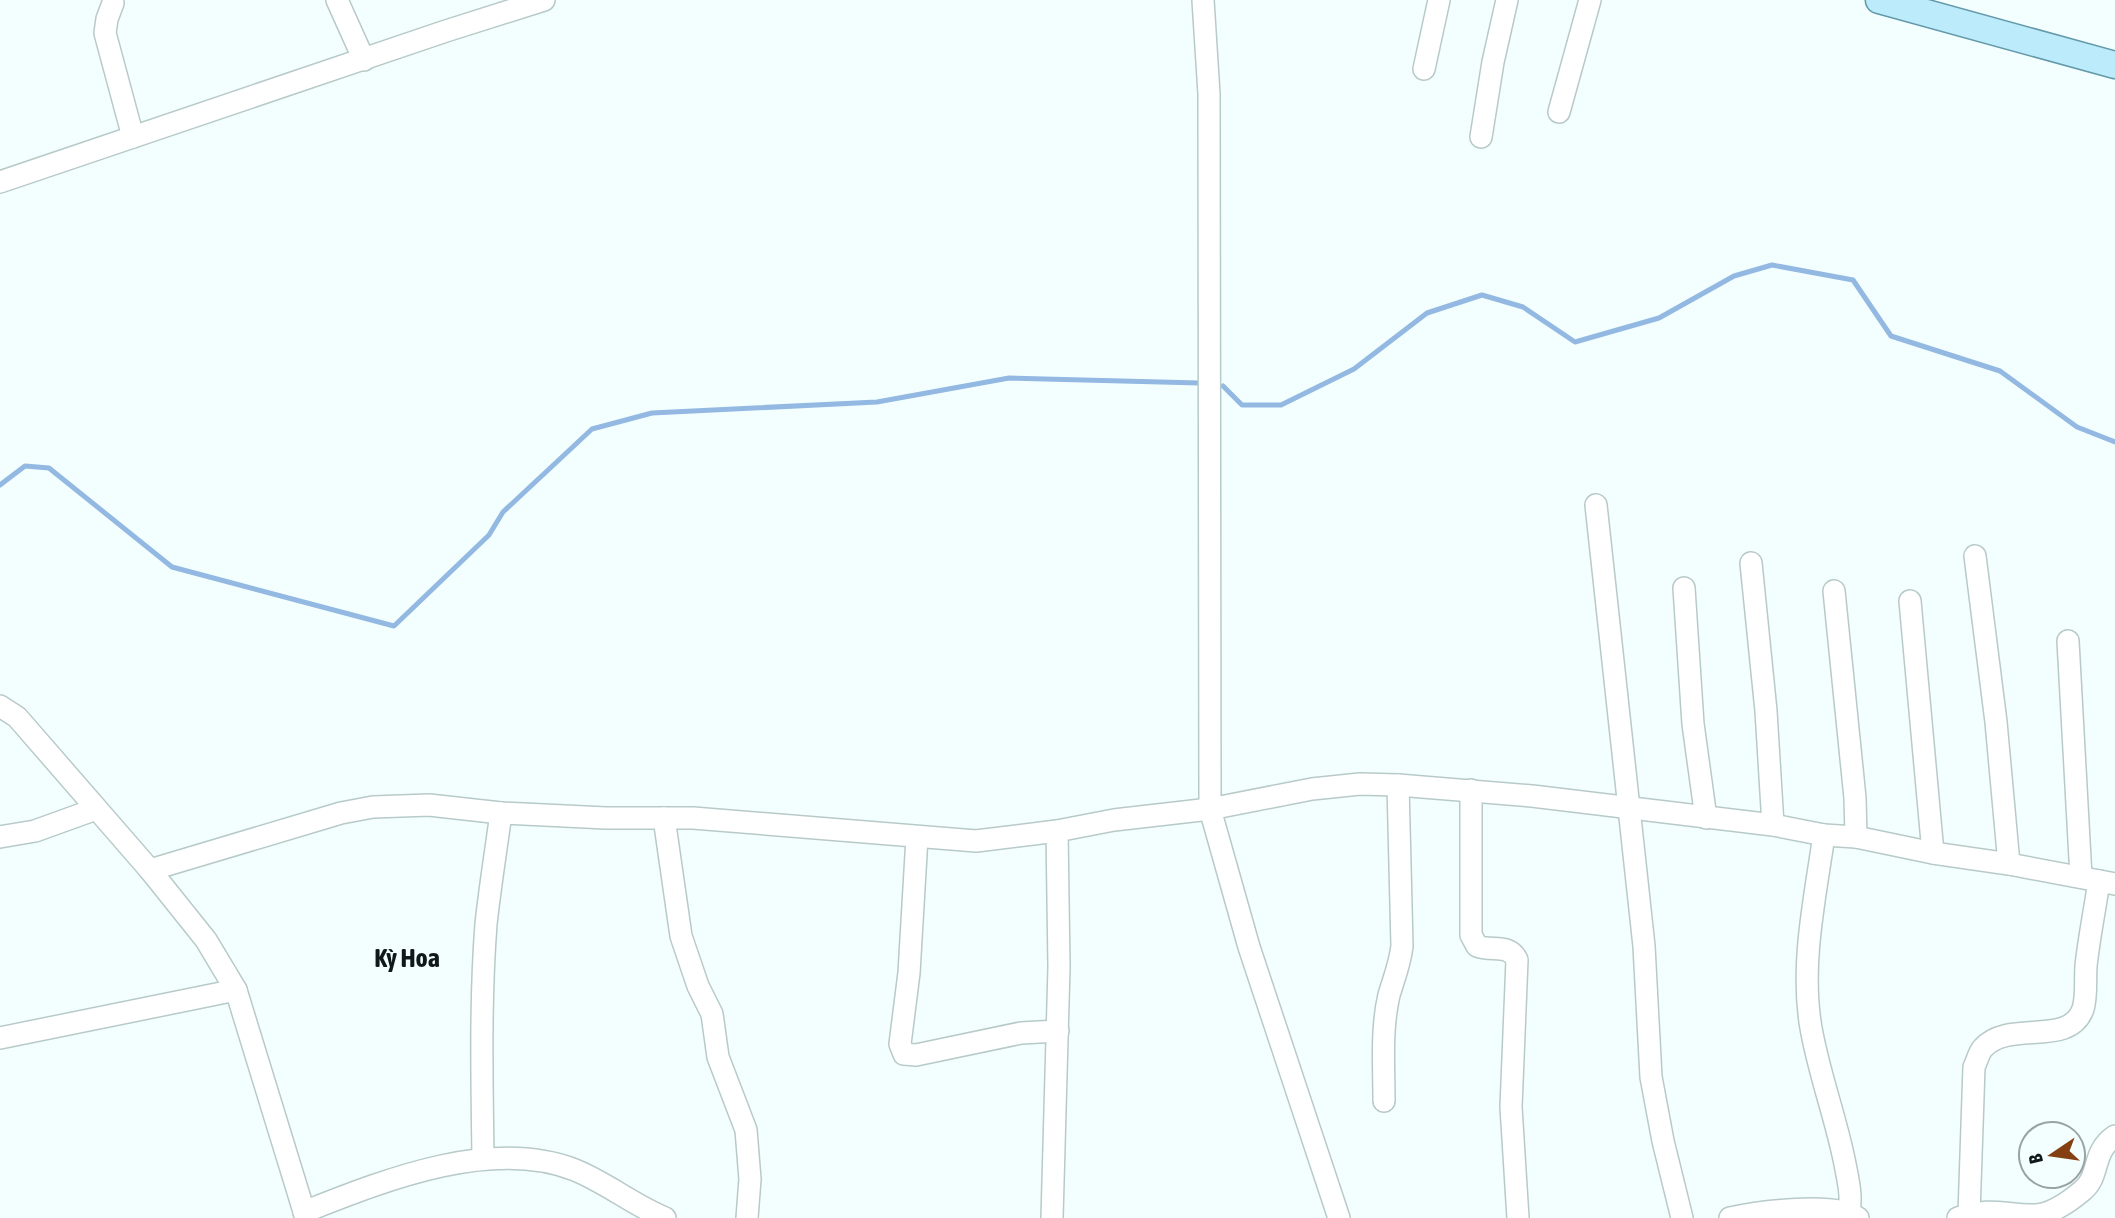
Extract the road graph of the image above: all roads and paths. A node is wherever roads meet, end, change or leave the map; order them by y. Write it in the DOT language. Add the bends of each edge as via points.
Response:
graph roads {
  1 [pos="337,0"];
  2 [pos="544,0"];
  3 [pos="1203,0"];
  4 [pos="1439,0"];
  5 [pos="1507,0"];
  6 [pos="1590,0"];
  7 [pos="1879,0"];
  8 [pos="113,4"];
  9 [pos="365,60"];
  10 [pos="2115,65"];
  11 [pos="1424,69"];
  12 [pos="1559,112"];
  13 [pos="132,137"];
  14 [pos="1481,137"];
  15 [pos="0,182"];
  16 [pos="1597,505"];
  17 [pos="1975,556"];
  18 [pos="1751,563"];
  19 [pos="1684,588"];
  20 [pos="1834,590"];
  21 [pos="1910,601"];
  22 [pos="2068,641"];
  23 [pos="0,706"];
  24 [pos="1398,785"];
  25 [pos="1471,790"];
  26 [pos="96,809"];
  27 [pos="1210,809"];
  28 [pos="1629,809"];
  29 [pos="501,813"];
  30 [pos="664,818"];
  31 [pos="1706,818"];
  32 [pos="1773,825"];
  33 [pos="1057,831"];
  34 [pos="1824,835"];
  35 [pos="1856,836"];
  36 [pos="0,837"];
  37 [pos="917,837"];
  38 [pos="1933,853"];
  39 [pos="2009,864"];
  40 [pos="150,870"];
  41 [pos="2098,881"];
  42 [pos="236,990"];
  43 [pos="1058,1031"];
  44 [pos="0,1038"];
  45 [pos="1384,1101"];
  46 [pos="2115,1136"];
  47 [pos="484,1158"];
  48 [pos="305,1215"];
  49 [pos="1854,1215"];
  50 [pos="1964,1216"];
  51 [pos="2036,1217"];
  52 [pos="665,1218"];
  53 [pos="747,1218"];
  54 [pos="1052,1218"];
  55 [pos="1339,1218"];
  56 [pos="1518,1218"];
  57 [pos="1682,1218"];
  58 [pos="1730,1218"];
  1 -- 9 [label="street"];
  2 -- 9 [label="street"];
  3 -- 27 [label="street" via="1209,94"];
  4 -- 11 [label="street"];
  5 -- 14 [label="street"];
  6 -- 12 [label="street"];
  7 -- 10 [label="main road"];
  8 -- 13 [label="street" via="104,33"];
  9 -- 13 [label="street"];
  13 -- 15 [label="street"];
  16 -- 28 [label="street"];
  17 -- 39 [label="street"];
  18 -- 32 [label="street"];
  19 -- 31 [label="street" via="1693,724"];
  20 -- 35 [label="street"];
  21 -- 38 [label="street"];
  22 -- 41 [label="street"];
  23 -- 26 [label="street" via="17,718"];
  24 -- 25 [label="street"];
  24 -- 27 [label="street" via="1312,789"];
  24 -- 45 [label="street" via="1402,946 1385,1021"];
  25 -- 28 [label="street"];
  25 -- 56 [label="street" via="1471,935 1477,946 1507,949 1517,960 1511,1107"];
  26 -- 36 [label="street" via="35,831"];
  26 -- 40 [label="street"];
  27 -- 33 [label="street"];
  27 -- 55 [label="street" via="1249,947"];
  28 -- 31 [label="street"];
  28 -- 57 [label="street" via="1644,946 1651,1077"];
  29 -- 30 [label="street"];
  29 -- 40 [label="street" via="429,805 363,809"];
  29 -- 47 [label="street" via="484,958"];
  30 -- 37 [label="street"];
  30 -- 53 [label="street" via="681,936 712,1014 719,1057 746,1130"];
  31 -- 32 [label="street"];
  32 -- 34 [label="street"];
  33 -- 37 [label="street" via="976,841"];
  33 -- 43 [label="street"];
  34 -- 35 [label="street"];
  34 -- 49 [label="street" via="1808,956 1808,1005"];
  35 -- 38 [label="street"];
  37 -- 43 [label="street" via="900,1044 904,1054"];
  38 -- 39 [label="street"];
  39 -- 41 [label="street"];
  40 -- 42 [label="street" via="206,940"];
  41 -- 50 [label="street" via="2083,1010 2060,1030 2006,1034 1992,1041 1982,1049 1974,1067"];
  42 -- 44 [label="street"];
  42 -- 48 [label="street"];
  43 -- 54 [label="street"];
  46 -- 51 [label="street" via="2099,1152 2088,1186"];
  47 -- 48 [label="street" via="393,1179"];
  47 -- 52 [label="street" via="557,1164"];
  49 -- 58 [label="street" via="1796,1210"];
  50 -- 51 [label="street" via="1998,1211"];
}
